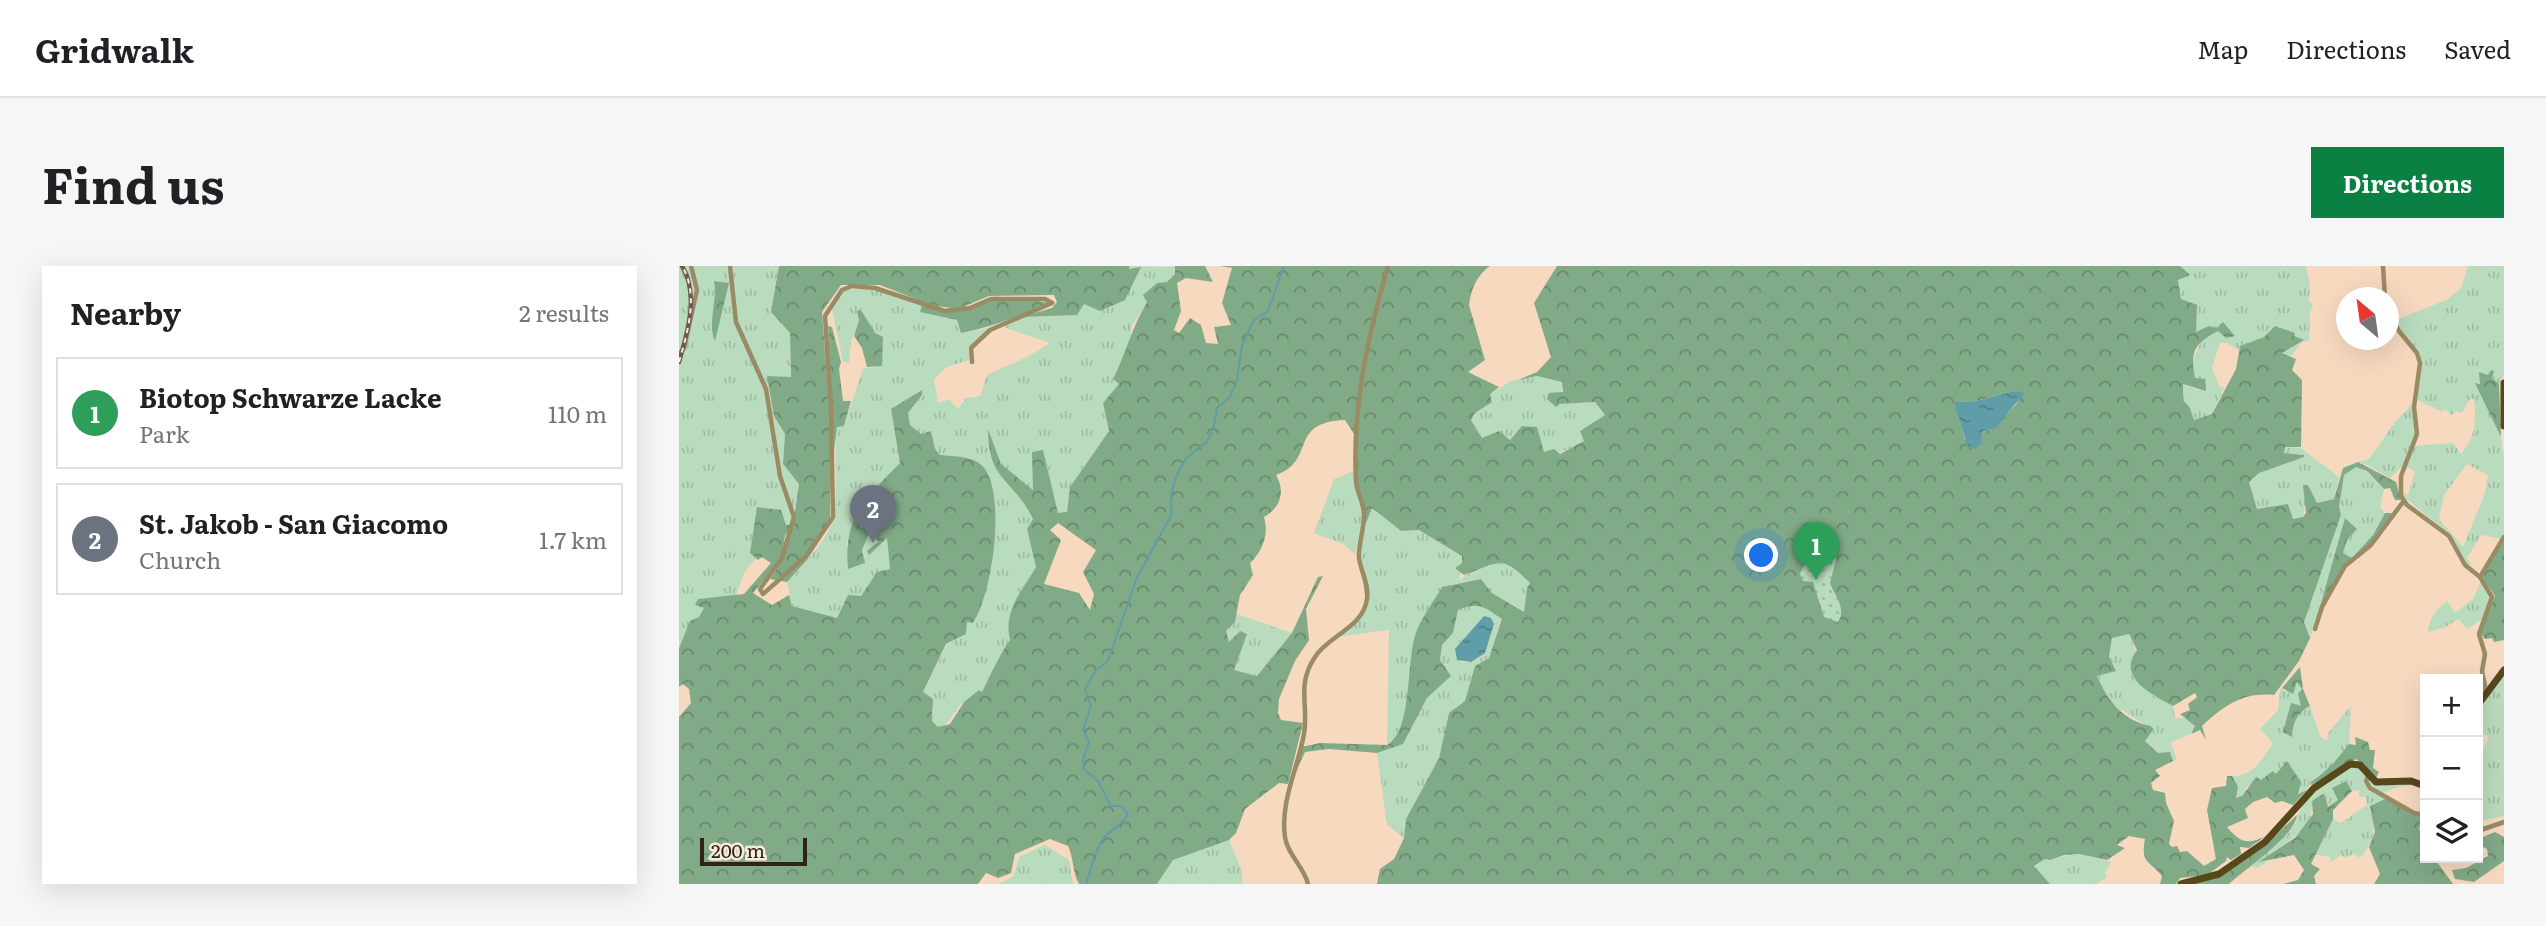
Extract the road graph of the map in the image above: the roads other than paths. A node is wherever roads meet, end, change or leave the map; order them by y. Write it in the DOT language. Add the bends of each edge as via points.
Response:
graph roads {
  1 [pos="691,266"];
  2 [pos="730,266"];
  3 [pos="1388,266"];
  4 [pos="2383,266"];
  5 [pos="2384,287"];
  6 [pos="2399,331"];
  7 [pos="679,354"];
  8 [pos="972,362"];
  9 [pos="2504,383"];
  10 [pos="2504,426"];
  11 [pos="2403,502"];
  12 [pos="2504,537"];
  13 [pos="2480,578"];
  14 [pos="2315,629"];
  15 [pos="2504,670"];
  16 [pos="2482,674"];
  17 [pos="2483,698"];
  18 [pos="2368,775"];
  19 [pos="2420,784"];
  20 [pos="2420,814"];
  21 [pos="2504,822"];
  22 [pos="2483,829"];
  23 [pos="2181,883"];
  24 [pos="1308,884"];
  1 -- 7 [label="street" via="697,290"];
  2 -- 8 [label="street" via="736,323 766,389 780,476 794,517 782,558 760,589 763,594 806,556 833,517 825,316 844,289 876,288 945,311 971,308 991,299 1051,300 1051,306 1014,317 976,340"];
  3 -- 24 [label="street" via="1358,407 1356,482 1364,505 1359,557 1366,602 1358,619 1325,643 1311,663 1303,689 1304,736 1286,798 1285,841"];
  4 -- 5 [label="street"];
  6 -- 11 [label="street" via="2420,363 2414,407 2416,437 2400,482"];
  9 -- 10 [label="main road"];
  11 -- 13 [label="street" via="2449,536 2465,565"];
  11 -- 14 [label="street" via="2371,545 2345,566"];
  12 -- 13 [label="street"];
  13 -- 16 [label="street" via="2492,597 2479,634 2485,654"];
  15 -- 17 [label="main road"];
  18 -- 19 [label="main road" via="2376,782"];
  18 -- 20 [label="street" via="2370,788"];
  18 -- 23 [label="main road" via="2357,763 2346,766 2314,788 2265,842 2219,874"];
  21 -- 22 [label="street"];
}
